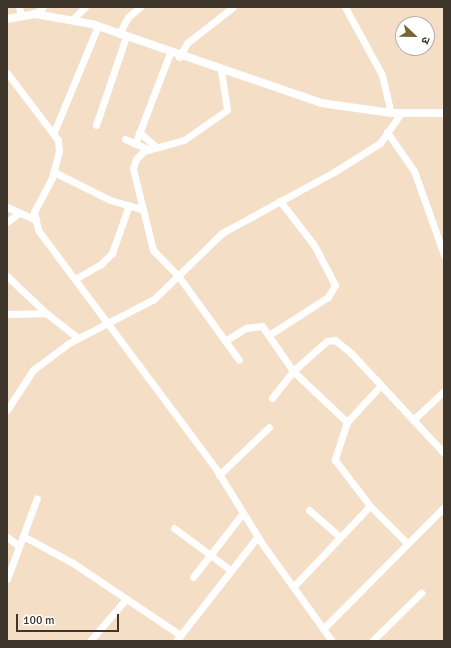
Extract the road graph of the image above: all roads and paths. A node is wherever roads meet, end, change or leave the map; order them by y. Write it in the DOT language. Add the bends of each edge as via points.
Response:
graph roads {
  1 [pos="19,7"];
  2 [pos="43,7"];
  3 [pos="85,7"];
  4 [pos="140,7"];
  5 [pos="233,7"];
  6 [pos="345,7"];
  7 [pos="35,14"];
  8 [pos="21,16"];
  9 [pos="7,19"];
  10 [pos="73,20"];
  11 [pos="98,26"];
  12 [pos="122,36"];
  13 [pos="170,53"];
  14 [pos="179,56"];
  15 [pos="221,71"];
  16 [pos="7,73"];
  17 [pos="391,113"];
  18 [pos="402,113"];
  19 [pos="444,113"];
  20 [pos="96,125"];
  21 [pos="54,132"];
  22 [pos="139,132"];
  23 [pos="387,132"];
  24 [pos="125,139"];
  25 [pos="135,144"];
  26 [pos="156,147"];
  27 [pos="148,149"];
  28 [pos="54,172"];
  29 [pos="280,201"];
  30 [pos="129,205"];
  31 [pos="7,207"];
  32 [pos="142,209"];
  33 [pos="19,212"];
  34 [pos="36,220"];
  35 [pos="7,222"];
  36 [pos="444,255"];
  37 [pos="7,276"];
  38 [pos="179,277"];
  39 [pos="75,279"];
  40 [pos="46,313"];
  41 [pos="7,314"];
  42 [pos="107,322"];
  43 [pos="269,334"];
  44 [pos="78,338"];
  45 [pos="225,341"];
  46 [pos="239,360"];
  47 [pos="293,371"];
  48 [pos="381,385"];
  49 [pos="444,391"];
  50 [pos="272,398"];
  51 [pos="7,410"];
  52 [pos="413,420"];
  53 [pos="347,422"];
  54 [pos="269,427"];
  55 [pos="444,453"];
  56 [pos="219,474"];
  57 [pos="37,498"];
  58 [pos="370,506"];
  59 [pos="444,507"];
  60 [pos="309,510"];
  61 [pos="243,513"];
  62 [pos="174,528"];
  63 [pos="23,536"];
  64 [pos="258,536"];
  65 [pos="7,537"];
  66 [pos="340,537"];
  67 [pos="407,543"];
  68 [pos="19,546"];
  69 [pos="209,556"];
  70 [pos="229,569"];
  71 [pos="193,577"];
  72 [pos="7,579"];
  73 [pos="294,586"];
  74 [pos="421,593"];
  75 [pos="126,598"];
  76 [pos="323,629"];
  77 [pos="178,638"];
  78 [pos="90,641"];
  79 [pos="332,641"];
  80 [pos="372,641"];
  1 -- 8 [label="street"];
  2 -- 7 [label="street"];
  3 -- 10 [label="street"];
  4 -- 12 [label="street" via="128,18"];
  5 -- 14 [label="street" via="187,43"];
  6 -- 17 [label="street" via="382,75"];
  7 -- 8 [label="main road"];
  7 -- 10 [label="main road"];
  8 -- 9 [label="main road"];
  10 -- 11 [label="main road"];
  11 -- 12 [label="main road"];
  11 -- 21 [label="street"];
  12 -- 13 [label="main road"];
  12 -- 20 [label="street"];
  13 -- 14 [label="main road"];
  13 -- 22 [label="street"];
  14 -- 15 [label="main road"];
  15 -- 17 [label="main road" via="321,103"];
  15 -- 26 [label="street" via="227,110 184,140"];
  16 -- 21 [label="street"];
  17 -- 18 [label="main road"];
  18 -- 19 [label="main road"];
  18 -- 23 [label="street"];
  21 -- 28 [label="street" via="59,152"];
  22 -- 25 [label="street"];
  22 -- 26 [label="street"];
  23 -- 29 [label="street" via="380,143"];
  23 -- 36 [label="street" via="414,171"];
  24 -- 25 [label="street"];
  25 -- 27 [label="street"];
  26 -- 27 [label="street"];
  27 -- 32 [label="street" via="136,159 133,169"];
  28 -- 30 [label="street" via="110,200"];
  28 -- 34 [label="street" via="34,212"];
  29 -- 38 [label="street" via="222,233"];
  29 -- 43 [label="street" via="314,245 335,285 328,297"];
  30 -- 32 [label="street"];
  30 -- 39 [label="street" via="112,253 101,264"];
  31 -- 33 [label="street"];
  32 -- 38 [label="street" via="153,250"];
  33 -- 34 [label="street"];
  33 -- 35 [label="street"];
  34 -- 39 [label="street" via="38,230"];
  37 -- 40 [label="street"];
  38 -- 42 [label="street" via="143,306"];
  38 -- 45 [label="street"];
  39 -- 42 [label="street"];
  40 -- 41 [label="street"];
  40 -- 44 [label="street"];
  42 -- 44 [label="street"];
  42 -- 56 [label="street"];
  43 -- 45 [label="street" via="262,326 253,325"];
  43 -- 47 [label="street"];
  44 -- 51 [label="street" via="33,370"];
  45 -- 46 [label="street"];
  47 -- 48 [label="street" via="331,339 341,343"];
  47 -- 50 [label="street"];
  47 -- 53 [label="street"];
  48 -- 52 [label="street"];
  48 -- 53 [label="street"];
  49 -- 52 [label="street"];
  52 -- 55 [label="street"];
  53 -- 58 [label="street" via="335,460"];
  54 -- 56 [label="street"];
  56 -- 61 [label="street"];
  57 -- 63 [label="street"];
  58 -- 66 [label="street"];
  58 -- 67 [label="street"];
  59 -- 67 [label="street"];
  60 -- 66 [label="street"];
  61 -- 64 [label="street"];
  61 -- 69 [label="street"];
  62 -- 69 [label="street"];
  63 -- 68 [label="street"];
  63 -- 75 [label="street"];
  64 -- 70 [label="street"];
  64 -- 73 [label="street"];
  65 -- 68 [label="street"];
  66 -- 73 [label="street"];
  67 -- 76 [label="street"];
  68 -- 72 [label="street"];
  69 -- 70 [label="street"];
  69 -- 71 [label="street"];
  70 -- 77 [label="street"];
  73 -- 76 [label="street"];
  74 -- 80 [label="street"];
  75 -- 77 [label="street"];
  75 -- 78 [label="street"];
  76 -- 79 [label="street"];
}
